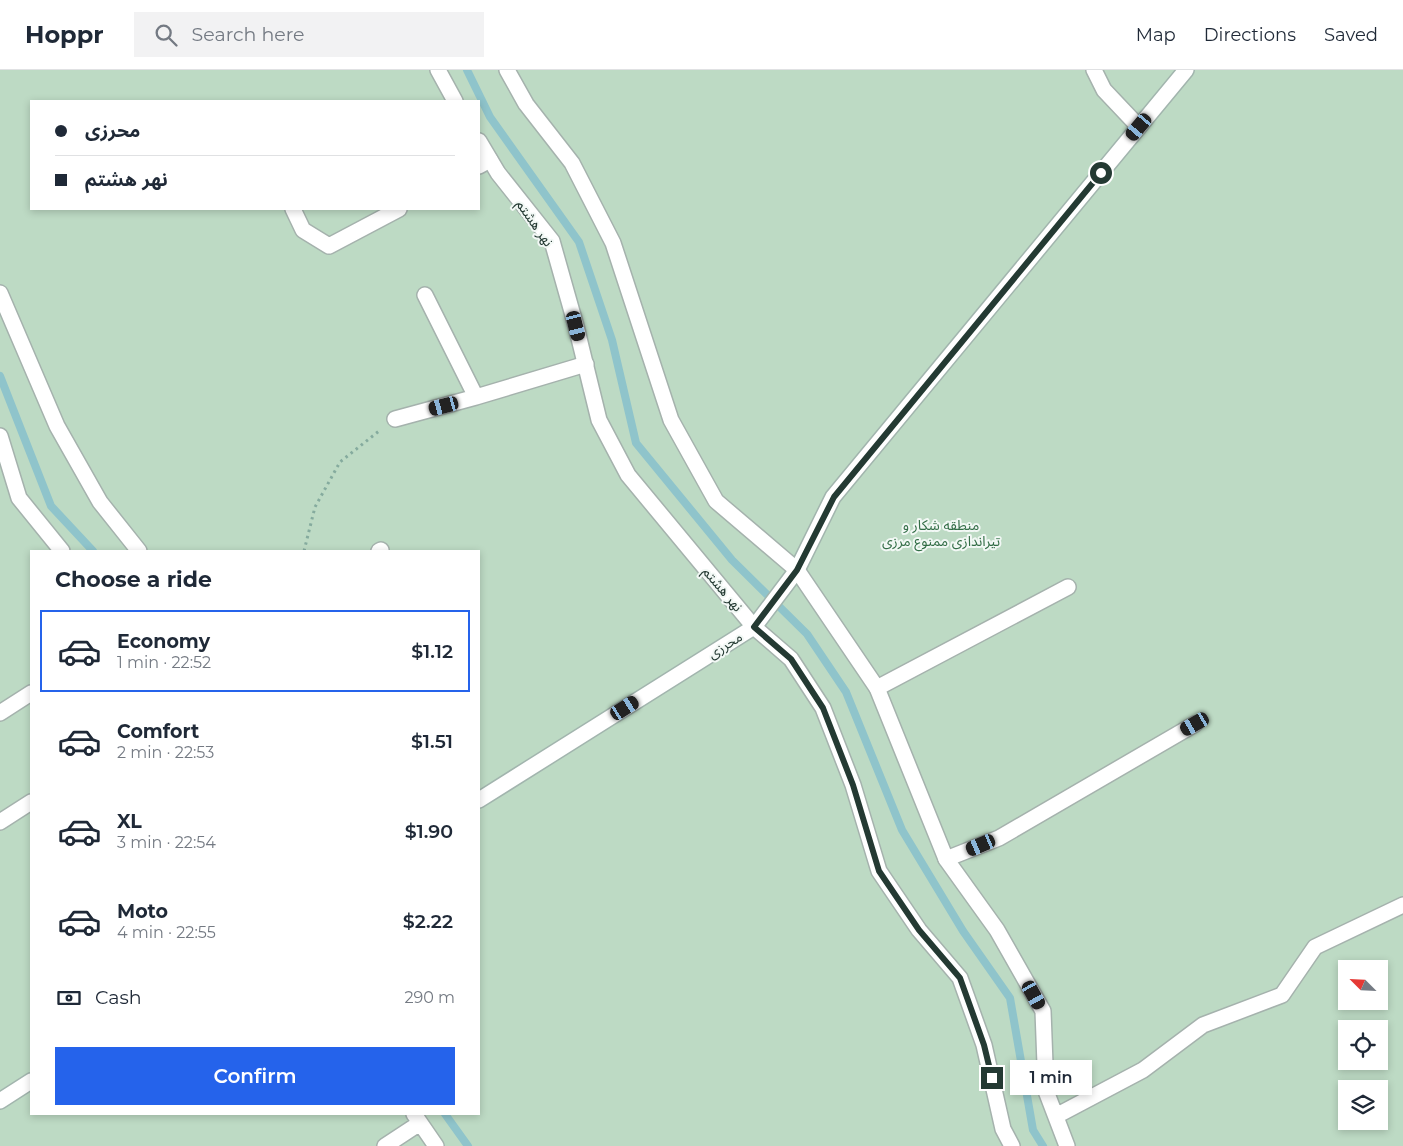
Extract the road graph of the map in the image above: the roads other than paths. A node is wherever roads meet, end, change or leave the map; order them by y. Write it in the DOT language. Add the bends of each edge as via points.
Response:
graph roads {
  1 [pos="438,70"];
  2 [pos="508,70"];
  3 [pos="1094,70"];
  4 [pos="1186,70"];
  5 [pos="454,100"];
  6 [pos="1139,127"];
  7 [pos="480,145"];
  8 [pos="484,163"];
  9 [pos="294,210"];
  10 [pos="397,210"];
  11 [pos="0,293"];
  12 [pos="425,295"];
  13 [pos="586,364"];
  14 [pos="476,397"];
  15 [pos="395,419"];
  16 [pos="0,440"];
  17 [pos="61,550"];
  18 [pos="138,550"];
  19 [pos="797,570"];
  20 [pos="1068,587"];
  21 [pos="754,627"];
  22 [pos="877,688"];
  23 [pos="30,694"];
  24 [pos="0,713"];
  25 [pos="1195,724"];
  26 [pos="480,798"];
  27 [pos="30,803"];
  28 [pos="0,822"];
  29 [pos="946,860"];
  30 [pos="1403,906"];
  31 [pos="30,1082"];
  32 [pos="0,1101"];
  33 [pos="1056,1116"];
  34 [pos="417,1118"];
  35 [pos="385,1146"];
  36 [pos="436,1146"];
  37 [pos="1012,1146"];
  38 [pos="1067,1146"];
  1 -- 5 [label="street"];
  2 -- 19 [label="street" via="526,104 572,164 613,243 671,420 716,500"];
  3 -- 6 [label="street" via="1104,90"];
  4 -- 6 [label="street, محرزی"];
  6 -- 19 [label="street, محرزی" via="834,497"];
  7 -- 8 [label="street, نهر هشتم"];
  8 -- 13 [label="street, نهر هشتم" via="498,173 552,241"];
  9 -- 10 [label="street" via="304,230 329,246"];
  11 -- 18 [label="street" via="57,426 100,502"];
  12 -- 14 [label="street"];
  13 -- 14 [label="street"];
  13 -- 21 [label="street, نهر هشتم" via="599,420 628,475"];
  14 -- 15 [label="street"];
  16 -- 17 [label="street" via="19,498"];
  19 -- 21 [label="street, محرزی"];
  19 -- 22 [label="street"];
  20 -- 22 [label="street"];
  21 -- 26 [label="street, محرزی"];
  21 -- 37 [label="street, نهر هشتم" via="791,659 823,708 853,785 879,871 919,930 960,978 984,1045 1003,1128"];
  22 -- 29 [label="street"];
  23 -- 24 [label="street"];
  25 -- 29 [label="street" via="999,838"];
  27 -- 28 [label="street"];
  29 -- 33 [label="street" via="997,930 1043,1012 1046,1091"];
  30 -- 33 [label="street" via="1314,947 1282,995 1203,1025 1143,1070"];
  31 -- 32 [label="street"];
  33 -- 38 [label="street"];
  34 -- 35 [label="street"];
  34 -- 36 [label="street"];
}
